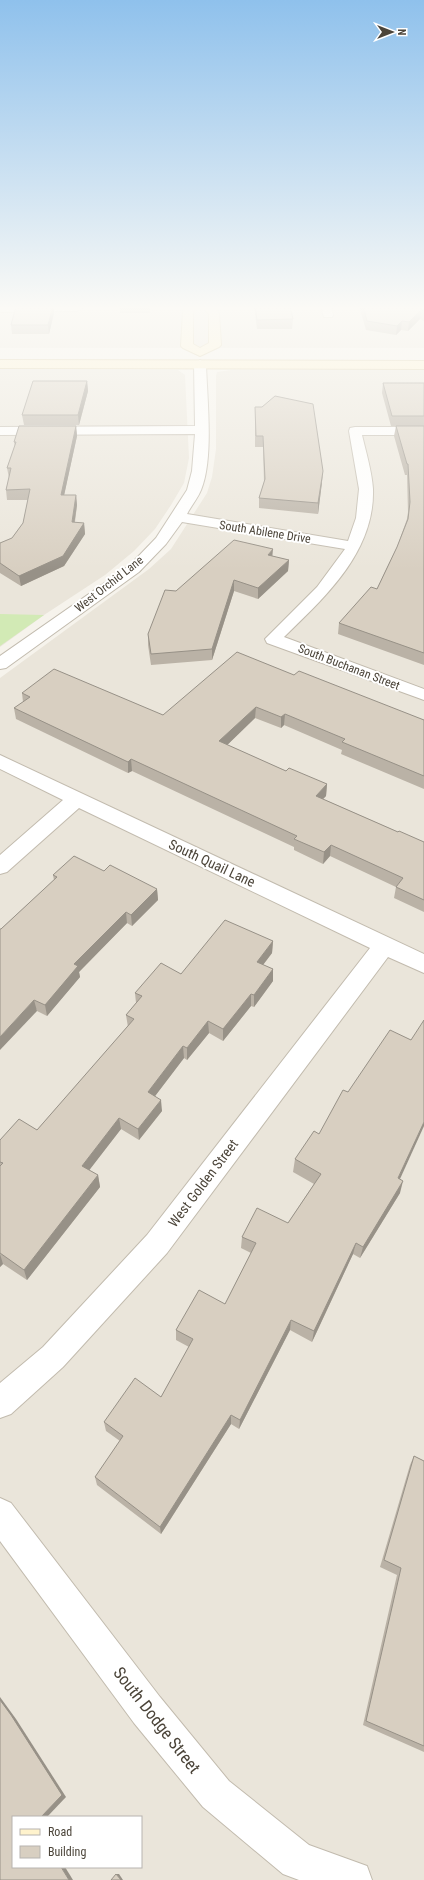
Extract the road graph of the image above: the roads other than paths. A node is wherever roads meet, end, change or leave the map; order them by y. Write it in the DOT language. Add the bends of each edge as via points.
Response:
graph roads {
  1 [pos="201,394"];
  2 [pos="202,430"];
  3 [pos="0,431"];
  4 [pos="424,431"];
  5 [pos="178,517"];
  6 [pos="353,546"];
  7 [pos="0,664"];
  8 [pos="424,696"];
  9 [pos="0,760"];
  10 [pos="77,799"];
  11 [pos="0,867"];
  12 [pos="385,944"];
  13 [pos="424,964"];
  14 [pos="0,1402"];
  15 [pos="0,1514"];
  16 [pos="353,1880"];
  1 -- 2 [label="street, West Orchid Lane"];
  2 -- 3 [label="street"];
  2 -- 5 [label="street, West Orchid Lane" via="199,471 194,490"];
  4 -- 6 [label="street" via="355,431 366,489 363,518"];
  5 -- 6 [label="street, South Abilene Drive"];
  5 -- 7 [label="street, West Orchid Lane" via="161,541 134,569"];
  6 -- 8 [label="street, South Buchanan Street" via="324,590 274,639"];
  9 -- 10 [label="street, South Quail Lane"];
  10 -- 11 [label="street"];
  10 -- 12 [label="street, South Quail Lane"];
  12 -- 13 [label="street, South Quail Lane"];
  12 -- 14 [label="street, West Golden Street" via="157,1244 53,1357"];
  15 -- 16 [label="street, South Dodge Street" via="146,1710 216,1794 297,1860"];
}
